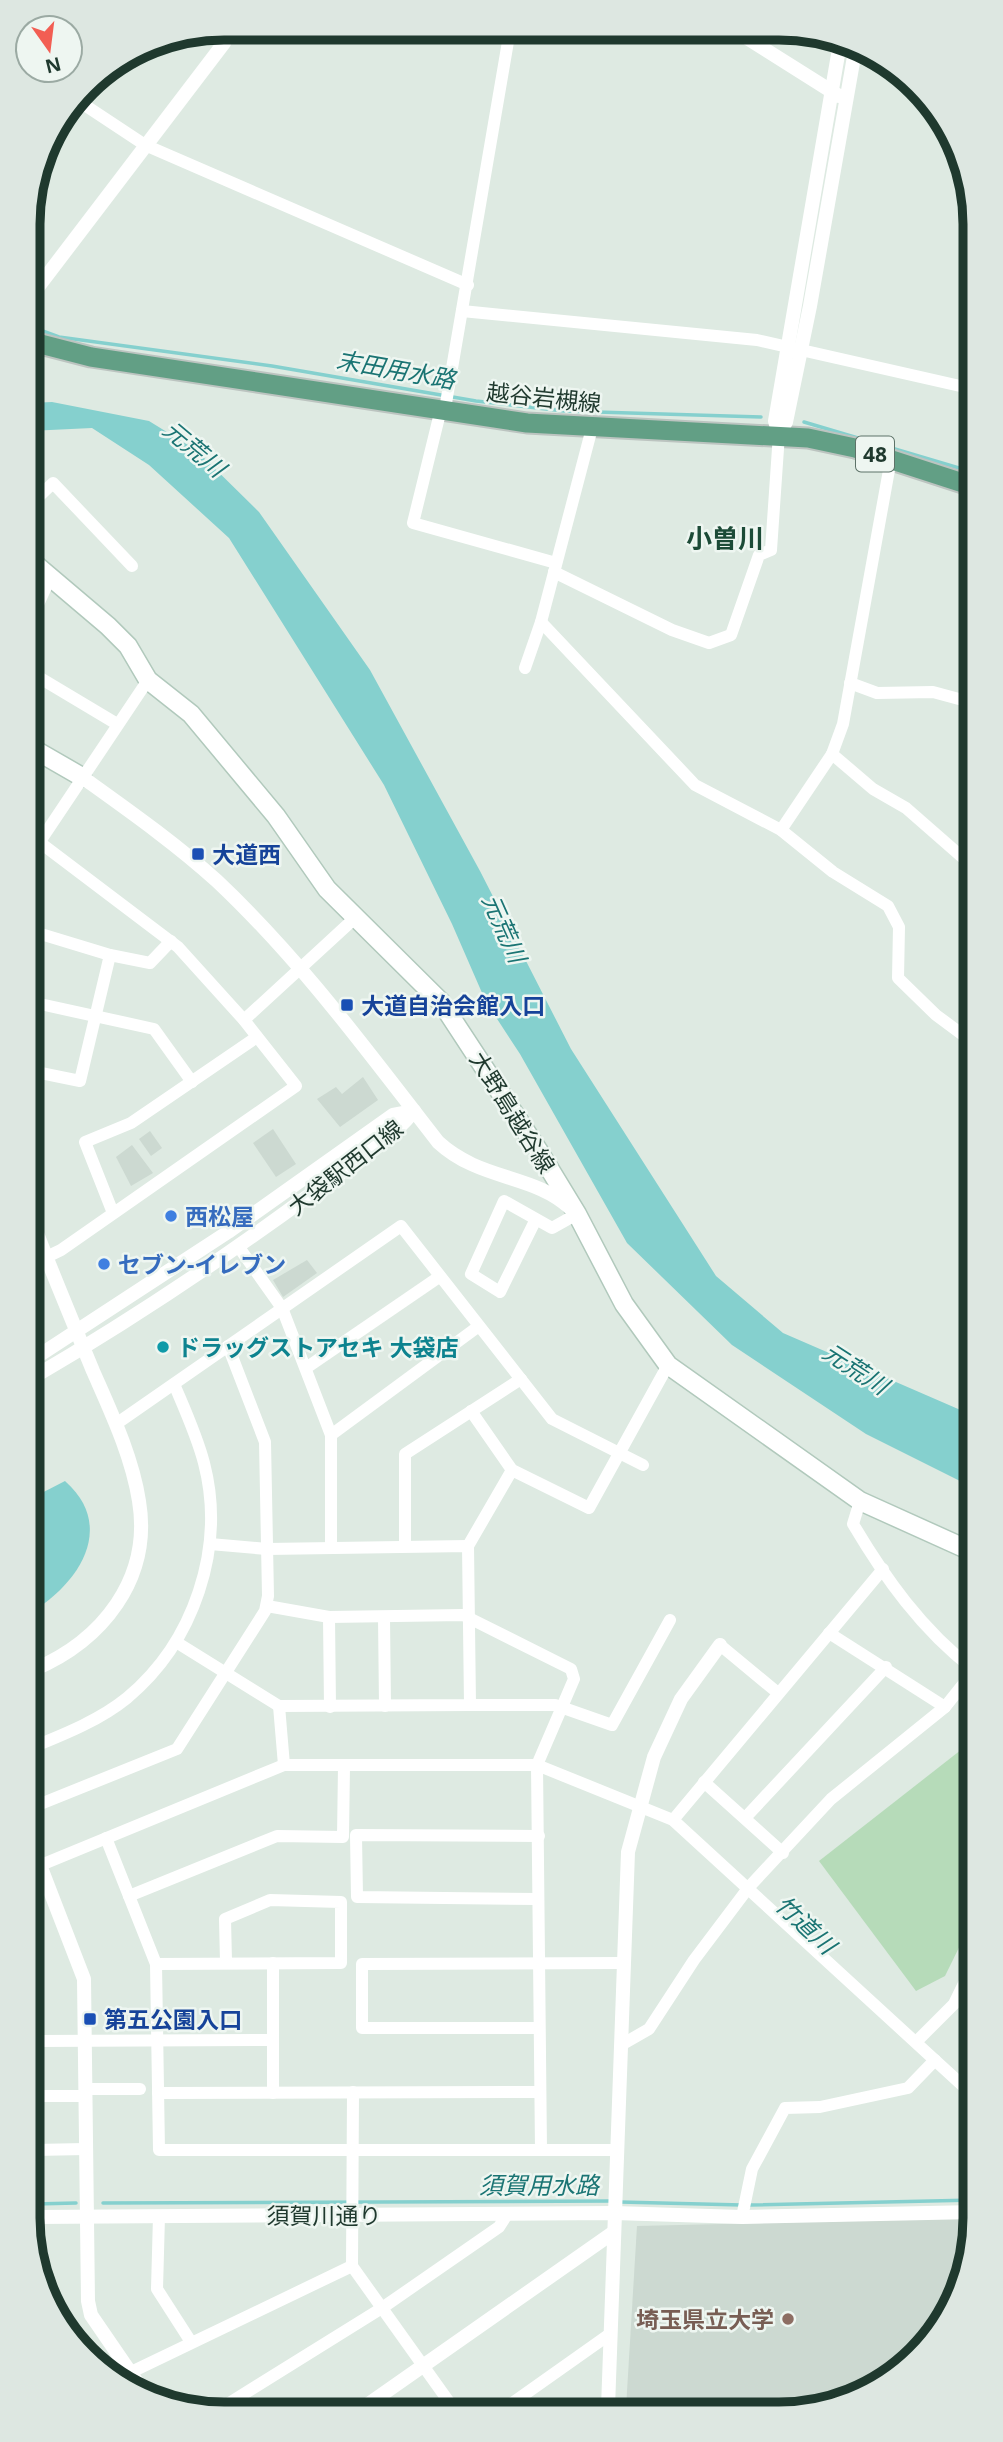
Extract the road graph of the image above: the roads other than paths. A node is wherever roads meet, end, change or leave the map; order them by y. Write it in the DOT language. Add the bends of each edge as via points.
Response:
graph roads {
  1 [pos="224,40"];
  2 [pos="508,40"];
  3 [pos="750,40"];
  4 [pos="839,50"];
  5 [pos="854,57"];
  6 [pos="831,91"];
  7 [pos="846,100"];
  8 [pos="84,105"];
  9 [pos="145,145"];
  10 [pos="41,283"];
  11 [pos="468,285"];
  12 [pos="462,311"];
  13 [pos="41,344"];
  14 [pos="793,347"];
  15 [pos="963,387"];
  16 [pos="445,402"];
  17 [pos="592,428"];
  18 [pos="779,434"];
  19 [pos="891,459"];
  20 [pos="963,483"];
  21 [pos="41,495"];
  22 [pos="132,566"];
  23 [pos="555,567"];
  24 [pos="41,568"];
  25 [pos="51,576"];
  26 [pos="41,598"];
  27 [pos="541,622"];
  28 [pos="525,668"];
  29 [pos="41,678"];
  30 [pos="148,680"];
  31 [pos="850,683"];
  32 [pos="963,700"];
  33 [pos="117,724"];
  34 [pos="41,753"];
  35 [pos="832,754"];
  36 [pos="82,777"];
  37 [pos="781,830"];
  38 [pos="41,832"];
  39 [pos="41,842"];
  40 [pos="963,857"];
  41 [pos="356,917"];
  42 [pos="41,934"];
  43 [pos="171,941"];
  44 [pos="110,955"];
  45 [pos="301,968"];
  46 [pos="41,1004"];
  47 [pos="97,1016"];
  48 [pos="244,1020"];
  49 [pos="963,1035"];
  50 [pos="257,1037"];
  51 [pos="41,1073"];
  52 [pos="192,1083"];
  53 [pos="414,1111"];
  54 [pos="113,1213"];
  55 [pos="577,1214"];
  56 [pos="536,1219"];
  57 [pos="40,1241"];
  58 [pos="238,1246"];
  59 [pos="47,1259"];
  60 [pos="40,1261"];
  61 [pos="439,1277"];
  62 [pos="282,1308"];
  63 [pos="479,1326"];
  64 [pos="78,1332"];
  65 [pos="228,1346"];
  66 [pos="84,1348"];
  67 [pos="40,1355"];
  68 [pos="668,1365"];
  69 [pos="306,1368"];
  70 [pos="40,1373"];
  71 [pos="521,1380"];
  72 [pos="174,1384"];
  73 [pos="471,1411"];
  74 [pos="116,1424"];
  75 [pos="331,1435"];
  76 [pos="621,1453"];
  77 [pos="643,1465"];
  78 [pos="512,1470"];
  79 [pos="860,1501"];
  80 [pos="210,1544"];
  81 [pos="405,1545"];
  82 [pos="468,1546"];
  83 [pos="331,1548"];
  84 [pos="962,1548"];
  85 [pos="267,1549"];
  86 [pos="883,1569"];
  87 [pos="267,1606"];
  88 [pos="469,1616"];
  89 [pos="328,1617"];
  90 [pos="384,1617"];
  91 [pos="670,1620"];
  92 [pos="829,1633"];
  93 [pos="176,1642"];
  94 [pos="720,1646"];
  95 [pos="962,1660"];
  96 [pos="40,1667"];
  97 [pos="886,1667"];
  98 [pos="226,1675"];
  99 [pos="962,1684"];
  100 [pos="778,1693"];
  101 [pos="470,1705"];
  102 [pos="279,1706"];
  103 [pos="385,1706"];
  104 [pos="562,1706"];
  105 [pos="330,1707"];
  106 [pos="945,1707"];
  107 [pos="40,1744"];
  108 [pos="284,1765"];
  109 [pos="537,1765"];
  110 [pos="344,1766"];
  111 [pos="704,1782"];
  112 [pos="40,1804"];
  113 [pos="639,1805"];
  114 [pos="745,1818"];
  115 [pos="673,1819"];
  116 [pos="539,1836"];
  117 [pos="106,1838"];
  118 [pos="783,1853"];
  119 [pos="41,1865"];
  120 [pos="750,1887"];
  121 [pos="130,1896"];
  122 [pos="538,1899"];
  123 [pos="226,1962"];
  124 [pos="273,1963"];
  125 [pos="540,1963"];
  126 [pos="623,1963"];
  127 [pos="156,1964"];
  128 [pos="962,1987"];
  129 [pos="539,2028"];
  130 [pos="157,2040"];
  131 [pos="272,2040"];
  132 [pos="40,2041"];
  133 [pos="84,2041"];
  134 [pos="916,2042"];
  135 [pos="621,2045"];
  136 [pos="935,2060"];
  137 [pos="962,2085"];
  138 [pos="139,2089"];
  139 [pos="85,2092"];
  140 [pos="353,2092"];
  141 [pos="540,2092"];
  142 [pos="158,2093"];
  143 [pos="273,2093"];
  144 [pos="40,2096"];
  145 [pos="86,2149"];
  146 [pos="40,2150"];
  147 [pos="352,2150"];
  148 [pos="541,2150"];
  149 [pos="617,2150"];
  150 [pos="962,2212"];
  151 [pos="614,2213"];
  152 [pos="352,2215"];
  153 [pos="87,2216"];
  154 [pos="159,2216"];
  155 [pos="506,2216"];
  156 [pos="40,2217"];
  157 [pos="742,2217"];
  158 [pos="614,2232"];
  159 [pos="352,2266"];
  160 [pos="382,2308"];
  161 [pos="610,2334"];
  162 [pos="191,2342"];
  163 [pos="423,2366"];
  164 [pos="125,2373"];
  165 [pos="126,2374"];
  166 [pos="231,2402"];
  167 [pos="371,2402"];
  168 [pos="449,2402"];
  169 [pos="514,2402"];
  170 [pos="608,2402"];
  1 -- 9 [label="street"];
  2 -- 11 [label="street"];
  3 -- 6 [label="street"];
  4 -- 6 [label="street"];
  5 -- 7 [label="street"];
  6 -- 7 [label="street"];
  6 -- 14 [label="street"];
  7 -- 14 [label="street" via="810,306"];
  8 -- 9 [label="street"];
  9 -- 10 [label="street"];
  9 -- 11 [label="street"];
  11 -- 12 [label="street"];
  12 -- 14 [label="street" via="744,338"];
  12 -- 16 [label="street"];
  13 -- 16 [label="main road, 越谷岩槻線 / 48" via="91,357"];
  14 -- 15 [label="street"];
  14 -- 18 [label="street" via="786,422"];
  16 -- 17 [label="main road, 越谷岩槻線 / 48" via="527,423"];
  16 -- 23 [label="street" via="413,523"];
  17 -- 18 [label="main road, 越谷岩槻線 / 48"];
  17 -- 23 [label="street"];
  18 -- 19 [label="main road, 越谷岩槻線 / 48" via="831,442"];
  18 -- 23 [label="street" via="772,550 759,555 731,635 709,643 672,630"];
  19 -- 20 [label="main road, 越谷岩槻線 / 48"];
  19 -- 31 [label="street"];
  21 -- 22 [label="street" via="53,483"];
  23 -- 27 [label="street"];
  24 -- 25 [label="main road, 大野島越谷線"];
  25 -- 26 [label="street"];
  25 -- 30 [label="main road, 大野島越谷線" via="128,646"];
  27 -- 28 [label="street"];
  27 -- 37 [label="street" via="695,785"];
  29 -- 33 [label="street"];
  30 -- 33 [label="street"];
  30 -- 41 [label="main road, 大野島越谷線" via="191,714 276,816 327,889"];
  31 -- 32 [label="street" via="877,693 933,691"];
  31 -- 35 [label="street"];
  33 -- 36 [label="street"];
  34 -- 36 [label="main road"];
  35 -- 37 [label="street"];
  35 -- 40 [label="street"];
  36 -- 38 [label="street"];
  36 -- 45 [label="street" via="216,880"];
  37 -- 49 [label="street" via="833,872 888,906 899,927 898,978"];
  39 -- 43 [label="street"];
  41 -- 45 [label="street"];
  41 -- 55 [label="main road, 大野島越谷線" via="441,1002"];
  42 -- 44 [label="street"];
  43 -- 44 [label="street" via="150,962"];
  43 -- 48 [label="street"];
  44 -- 47 [label="street"];
  45 -- 48 [label="street"];
  45 -- 53 [label="street"];
  46 -- 47 [label="street"];
  47 -- 51 [label="street" via="80,1081"];
  47 -- 52 [label="street" via="154,1029"];
  48 -- 50 [label="street"];
  50 -- 52 [label="street"];
  50 -- 54 [label="street" via="296,1086"];
  52 -- 54 [label="street" via="131,1123 85,1142"];
  53 -- 55 [label="street" via="453,1156 477,1169 552,1194"];
  53 -- 58 [label="street, 大袋駅西口線" via="397,1131"];
  53 -- 64 [label="street, 大袋駅西口線" via="393,1115"];
  54 -- 59 [label="street"];
  55 -- 56 [label="street" via="552,1228"];
  55 -- 68 [label="main road, 大野島越谷線" via="624,1304"];
  56 -- 56 [label="street" via="504,1201 471,1273 500,1292"];
  57 -- 59 [label="street"];
  58 -- 62 [label="street"];
  58 -- 66 [label="street, 大袋駅西口線"];
  59 -- 60 [label="street"];
  59 -- 64 [label="street"];
  61 -- 62 [label="street" via="401,1226"];
  61 -- 63 [label="street"];
  61 -- 69 [label="street"];
  62 -- 65 [label="street"];
  62 -- 69 [label="street"];
  63 -- 71 [label="street"];
  63 -- 75 [label="street"];
  64 -- 66 [label="street"];
  64 -- 67 [label="street, 大袋駅西口線"];
  65 -- 72 [label="street"];
  65 -- 85 [label="street" via="265,1442"];
  66 -- 70 [label="street, 大袋駅西口線"];
  66 -- 74 [label="street"];
  68 -- 76 [label="street"];
  68 -- 79 [label="main road, 大野島越谷線"];
  69 -- 75 [label="street"];
  71 -- 73 [label="street"];
  71 -- 76 [label="street" via="552,1419"];
  72 -- 74 [label="street"];
  72 -- 80 [label="street" via="204,1463"];
  73 -- 78 [label="street"];
  73 -- 81 [label="street" via="405,1454"];
  74 -- 96 [label="street" via="139,1499 142,1527 135,1566 117,1608 95,1632 69,1653"];
  75 -- 83 [label="street"];
  76 -- 77 [label="street"];
  76 -- 78 [label="street" via="589,1508"];
  78 -- 82 [label="street"];
  79 -- 84 [label="main road, 大野島越谷線"];
  79 -- 86 [label="street" via="853,1524"];
  80 -- 85 [label="street"];
  80 -- 93 [label="street" via="195,1604"];
  81 -- 82 [label="street"];
  81 -- 83 [label="street"];
  82 -- 88 [label="street"];
  83 -- 85 [label="street"];
  85 -- 87 [label="street"];
  86 -- 92 [label="street"];
  86 -- 95 [label="street" via="909,1608"];
  87 -- 89 [label="street"];
  87 -- 98 [label="street"];
  88 -- 90 [label="street"];
  88 -- 101 [label="street"];
  88 -- 104 [label="street" via="572,1669 574,1679"];
  89 -- 90 [label="street"];
  89 -- 105 [label="street"];
  90 -- 103 [label="street"];
  91 -- 104 [label="street" via="612,1725"];
  92 -- 97 [label="street"];
  92 -- 100 [label="street"];
  93 -- 98 [label="street"];
  93 -- 107 [label="street" via="128,1697 88,1723"];
  94 -- 100 [label="street"];
  94 -- 113 [label="street" via="681,1699 654,1757"];
  97 -- 106 [label="street"];
  97 -- 114 [label="street"];
  98 -- 102 [label="street"];
  98 -- 112 [label="street" via="177,1749"];
  99 -- 106 [label="street"];
  100 -- 111 [label="street"];
  101 -- 103 [label="street"];
  101 -- 104 [label="street"];
  102 -- 105 [label="street"];
  102 -- 108 [label="street"];
  103 -- 105 [label="street"];
  104 -- 109 [label="street"];
  106 -- 118 [label="street" via="831,1799"];
  108 -- 110 [label="street"];
  108 -- 117 [label="street"];
  109 -- 110 [label="street"];
  109 -- 113 [label="street"];
  109 -- 116 [label="street"];
  110 -- 121 [label="street" via="343,1837 277,1836"];
  111 -- 114 [label="street"];
  111 -- 115 [label="street"];
  113 -- 115 [label="street"];
  113 -- 126 [label="street" via="628,1852"];
  114 -- 118 [label="street"];
  115 -- 120 [label="street"];
  116 -- 122 [label="street"];
  116 -- 122 [label="street" via="356,1835 357,1897"];
  117 -- 119 [label="street"];
  117 -- 121 [label="street"];
  118 -- 120 [label="street"];
  119 -- 133 [label="street" via="83,1970"];
  120 -- 134 [label="street"];
  120 -- 135 [label="street" via="649,2029"];
  121 -- 127 [label="street"];
  122 -- 125 [label="street"];
  123 -- 124 [label="street"];
  123 -- 124 [label="street" via="225,1919 270,1900 341,1902 341,1963"];
  123 -- 127 [label="street"];
  124 -- 131 [label="street"];
  125 -- 126 [label="street"];
  125 -- 129 [label="street"];
  125 -- 129 [label="street" via="362,1964 362,2028"];
  126 -- 135 [label="street"];
  127 -- 130 [label="street"];
  128 -- 134 [label="street" via="954,2004"];
  129 -- 141 [label="street"];
  130 -- 131 [label="street"];
  130 -- 133 [label="street"];
  130 -- 142 [label="street"];
  131 -- 143 [label="street"];
  132 -- 133 [label="street"];
  133 -- 139 [label="street"];
  134 -- 136 [label="street"];
  135 -- 149 [label="street"];
  136 -- 137 [label="street"];
  136 -- 157 [label="street" via="908,2088 820,2107 785,2108 752,2169"];
  138 -- 139 [label="street"];
  139 -- 144 [label="street"];
  139 -- 145 [label="street"];
  140 -- 141 [label="street"];
  140 -- 143 [label="street"];
  140 -- 147 [label="street"];
  141 -- 148 [label="street"];
  142 -- 143 [label="street"];
  142 -- 147 [label="street" via="159,2150"];
  145 -- 146 [label="street"];
  145 -- 153 [label="street"];
  147 -- 148 [label="street"];
  147 -- 152 [label="street"];
  148 -- 149 [label="street"];
  149 -- 151 [label="street"];
  150 -- 157 [label="street, 須賀川通り"];
  151 -- 155 [label="street, 須賀川通り"];
  151 -- 157 [label="street, 須賀川通り"];
  151 -- 158 [label="street"];
  152 -- 154 [label="street, 須賀川通り"];
  152 -- 155 [label="street, 須賀川通り"];
  152 -- 159 [label="street"];
  153 -- 154 [label="street, 須賀川通り"];
  153 -- 156 [label="street, 須賀川通り"];
  153 -- 164 [label="street" via="91,2315"];
  154 -- 162 [label="street" via="158,2289"];
  155 -- 160 [label="street" via="499,2227"];
  158 -- 161 [label="street"];
  158 -- 163 [label="street"];
  159 -- 160 [label="street"];
  159 -- 162 [label="street"];
  160 -- 163 [label="street"];
  160 -- 166 [label="street"];
  161 -- 169 [label="street"];
  161 -- 170 [label="street"];
  162 -- 165 [label="street"];
  163 -- 167 [label="street"];
  163 -- 168 [label="street"];
}
